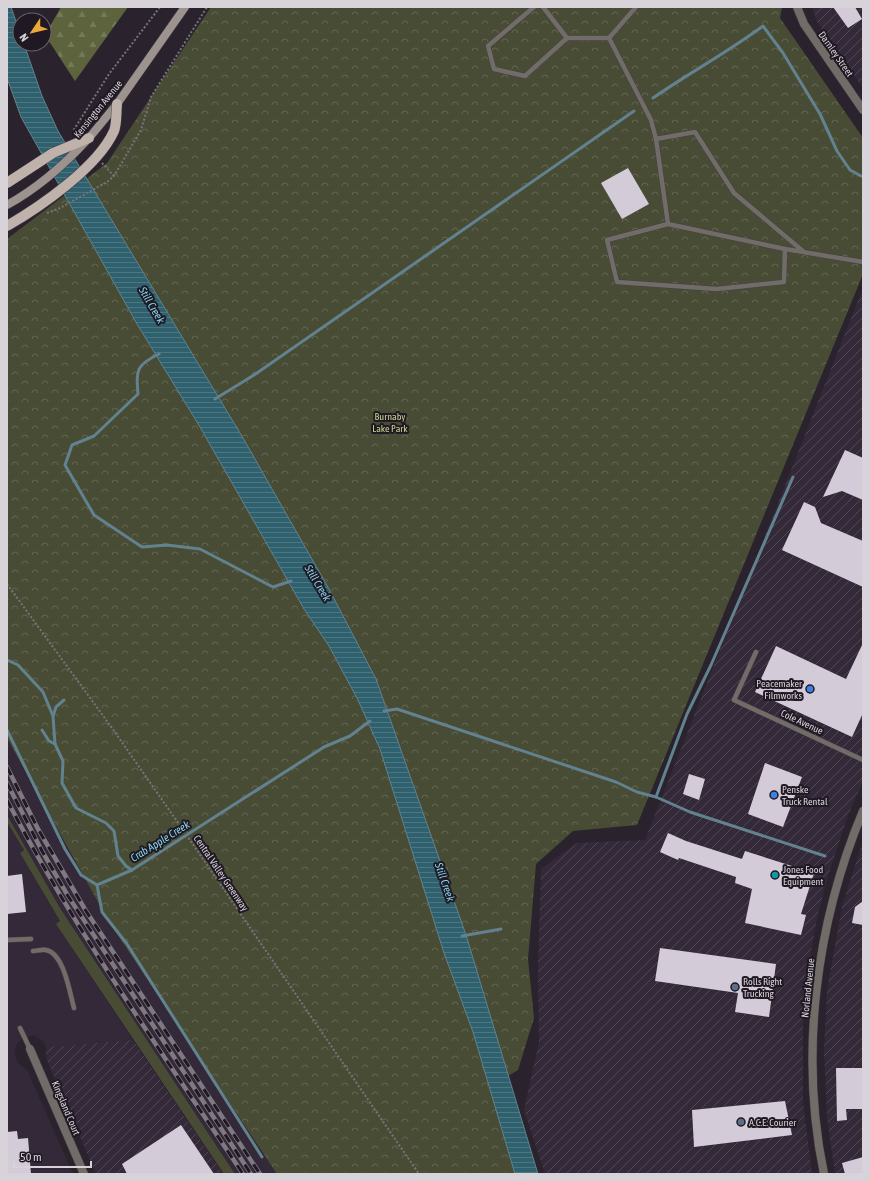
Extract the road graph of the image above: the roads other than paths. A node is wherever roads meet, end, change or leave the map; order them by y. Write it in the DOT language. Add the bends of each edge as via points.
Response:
graph roads {
  1 [pos="185,7"];
  2 [pos="534,7"];
  3 [pos="543,7"];
  4 [pos="636,7"];
  5 [pos="797,7"];
  6 [pos="567,38"];
  7 [pos="609,38"];
  8 [pos="117,104"];
  9 [pos="863,110"];
  10 [pos="89,138"];
  11 [pos="656,139"];
  12 [pos="7,183"];
  13 [pos="7,205"];
  14 [pos="668,224"];
  15 [pos="7,226"];
  16 [pos="785,249"];
  17 [pos="804,252"];
  18 [pos="863,262"];
  19 [pos="756,652"];
  20 [pos="863,760"];
  21 [pos="863,811"];
  22 [pos="31,939"];
  23 [pos="7,940"];
  24 [pos="33,951"];
  25 [pos="74,1008"];
  26 [pos="20,1028"];
  27 [pos="30,1049"];
  28 [pos="84,1174"];
  29 [pos="824,1174"];
  1 -- 8 [label="main road, Kensington Avenue"];
  2 -- 6 [label="lane" via="488,46 494,69 525,76"];
  3 -- 6 [label="lane"];
  4 -- 7 [label="lane"];
  5 -- 9 [label="street, Darnley Street" via="804,24"];
  6 -- 7 [label="lane"];
  7 -- 11 [label="lane" via="651,120"];
  8 -- 10 [label="main road, Kensington Avenue"];
  8 -- 15 [label="main road, bridge" via="114,131 98,154 40,207"];
  10 -- 12 [label="main road, bridge" via="52,153"];
  10 -- 13 [label="main road, Kensington Avenue, bridge" via="49,177"];
  11 -- 14 [label="lane"];
  11 -- 17 [label="lane" via="695,132 734,193"];
  14 -- 16 [label="lane"];
  14 -- 16 [label="lane" via="607,240 617,282 718,289 784,282"];
  16 -- 17 [label="lane"];
  17 -- 18 [label="lane"];
  19 -- 20 [label="lane, Cole Avenue" via="734,700"];
  21 -- 29 [label="street, Norland Avenue" via="836,888 818,980 814,1030 814,1085"];
  22 -- 23 [label="lane"];
  24 -- 25 [label="lane" via="47,950 55,955 63,967"];
  26 -- 27 [label="lane"];
  27 -- 28 [label="street, Kingsland Court"];
}
